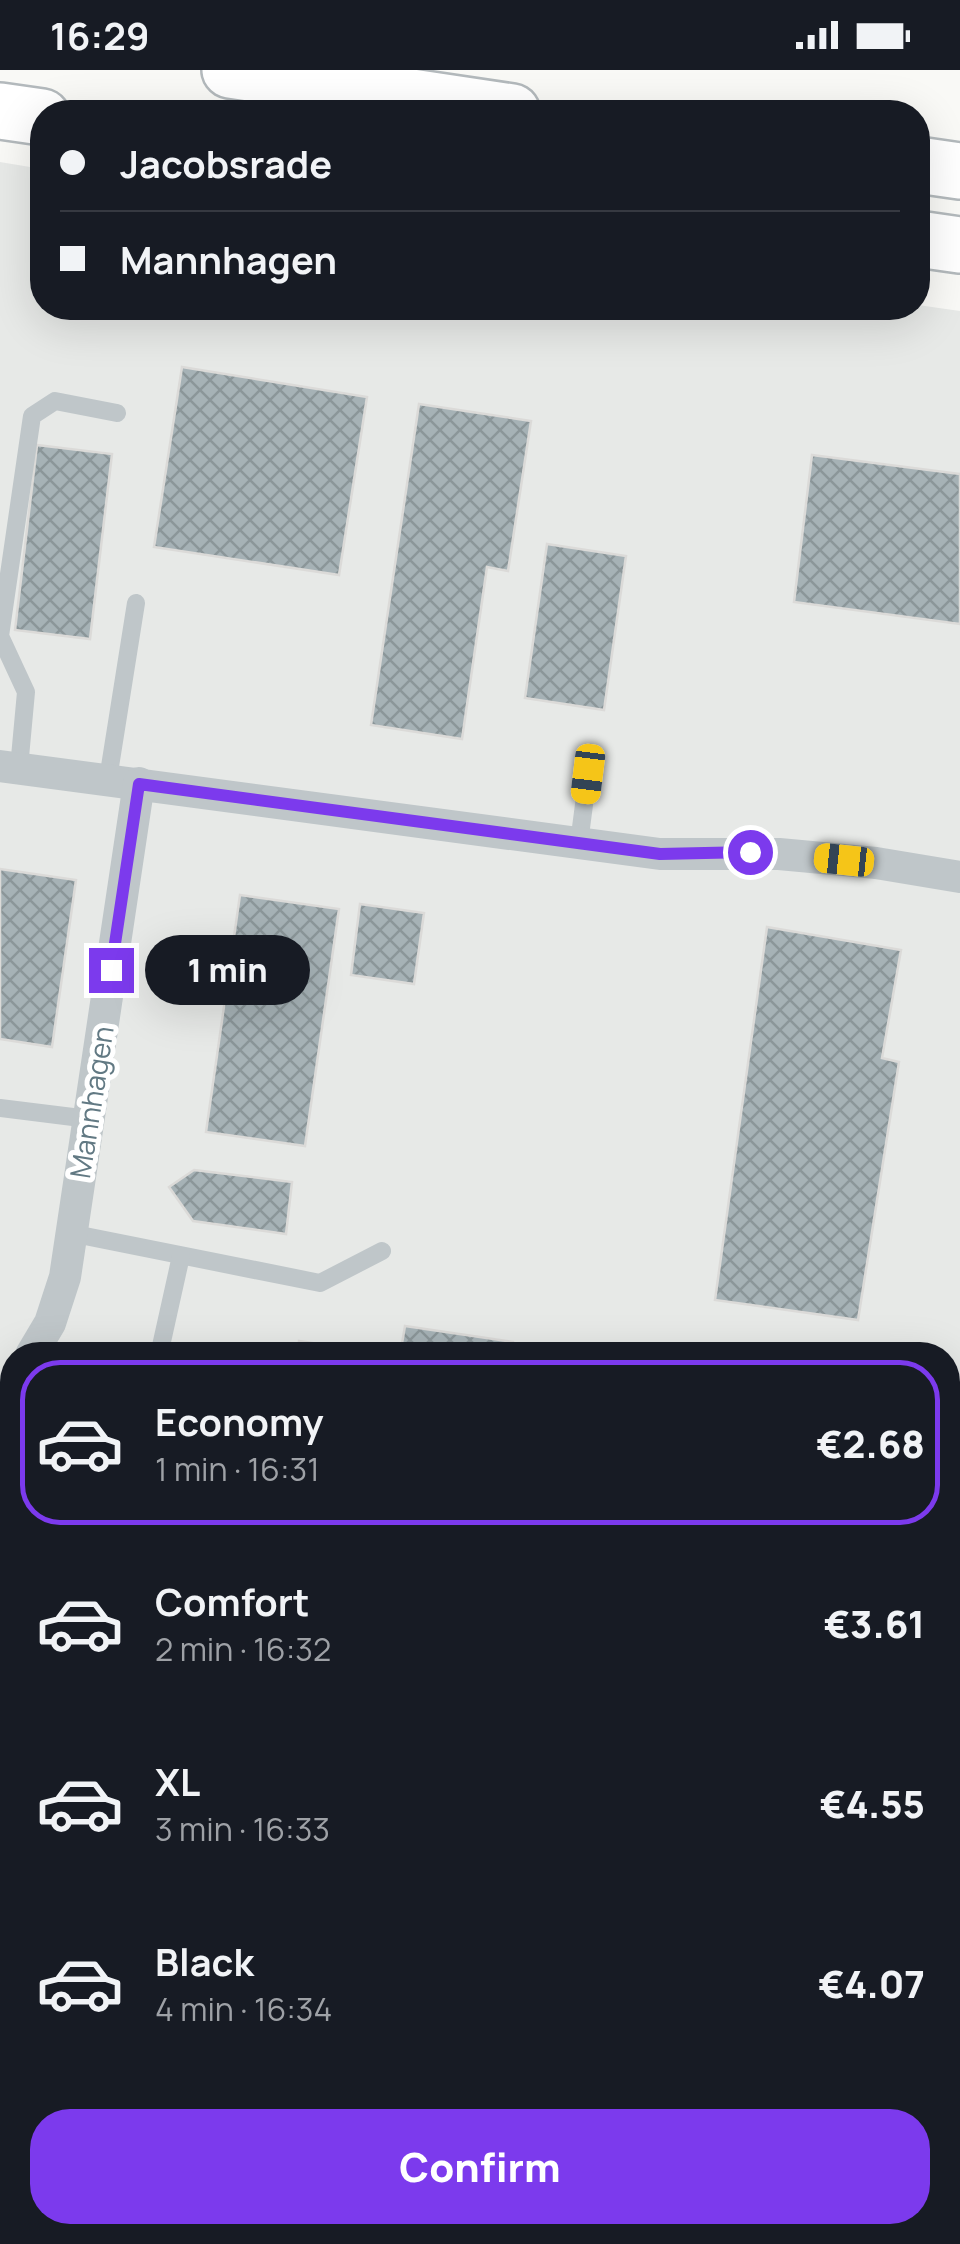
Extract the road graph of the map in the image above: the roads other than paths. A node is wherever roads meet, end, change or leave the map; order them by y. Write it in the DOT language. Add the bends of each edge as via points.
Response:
graph roads {
  1 [pos="230,70"];
  2 [pos="431,100"];
  3 [pos="0,111"];
  4 [pos="30,115"];
  5 [pos="930,167"];
  6 [pos="960,171"];
  7 [pos="930,241"];
  8 [pos="960,245"];
  9 [pos="117,413"];
  10 [pos="136,602"];
  11 [pos="10,767"];
  12 [pos="588,774"];
  13 [pos="123,782"];
  14 [pos="579,843"];
  15 [pos="960,877"];
  16 [pos="0,1108"];
  17 [pos="90,1119"];
  18 [pos="70,1233"];
  19 [pos="382,1251"];
  20 [pos="181,1256"];
  21 [pos="39,1342"];
  22 [pos="162,1342"];
  1 -- 2 [label="highway"];
  3 -- 4 [label="highway"];
  5 -- 6 [label="highway"];
  7 -- 8 [label="highway"];
  9 -- 11 [label="lane" via="55,400 32,416 0,636 26,692"];
  10 -- 13 [label="lane"];
  11 -- 13 [label="street"];
  12 -- 14 [label="lane"];
  13 -- 14 [label="street"];
  13 -- 17 [label="street, Mannhagen"];
  14 -- 15 [label="street" via="688,856 779,854"];
  16 -- 17 [label="lane"];
  17 -- 18 [label="street, Mannhagen"];
  18 -- 20 [label="lane"];
  18 -- 21 [label="street, Mannhagen" via="65,1276"];
  19 -- 20 [label="lane" via="320,1283"];
  20 -- 22 [label="lane"];
}
